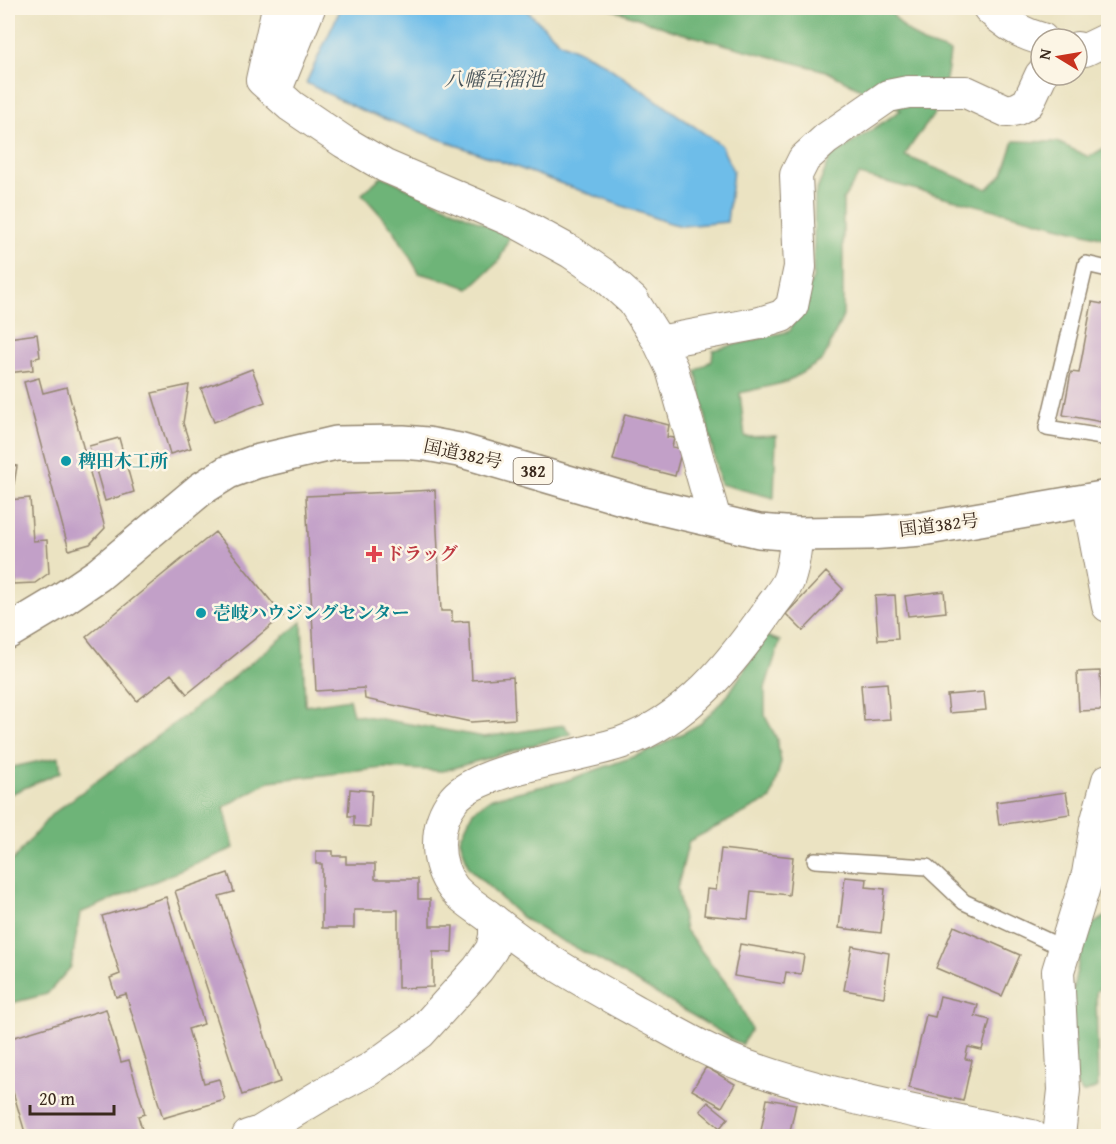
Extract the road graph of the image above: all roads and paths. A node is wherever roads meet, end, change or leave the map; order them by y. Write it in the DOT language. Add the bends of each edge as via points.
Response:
graph roads {
  1 [pos="278,8"];
  2 [pos="309,8"];
  3 [pos="989,8"];
  4 [pos="1029,35"];
  5 [pos="1108,39"];
  6 [pos="1089,48"];
  7 [pos="1035,87"];
  8 [pos="275,92"];
  9 [pos="1108,269"];
  10 [pos="659,342"];
  11 [pos="1108,438"];
  12 [pos="1098,498"];
  13 [pos="716,520"];
  14 [pos="797,534"];
  15 [pos="1108,606"];
  16 [pos="8,632"];
  17 [pos="1108,780"];
  18 [pos="815,860"];
  19 [pos="495,922"];
  20 [pos="1065,949"];
  21 [pos="248,1137"];
  22 [pos="1032,1137"];
  23 [pos="1059,1137"];
  1 -- 8 [label="street" via="261,80"];
  2 -- 8 [label="street"];
  3 -- 4 [label="street" via="1002,22"];
  5 -- 6 [label="street"];
  7 -- 10 [label="street" via="1028,103 1007,111 966,92 888,96 826,139 804,159 796,175 800,267 792,306 782,316 760,323"];
  8 -- 10 [label="street" via="326,130 385,166 518,223 571,252 633,301"];
  9 -- 11 [label="lane" via="1086,264 1047,428"];
  10 -- 13 [label="street" via="672,369"];
  12 -- 14 [label="highway, 国道382号 / 382" via="922,529"];
  12 -- 15 [label="street"];
  13 -- 14 [label="highway, 国道382号 / 382" via="759,531"];
  13 -- 16 [label="highway, 国道382号 / 382" via="639,503 459,450 427,444 336,443 228,472 201,489 98,574"];
  14 -- 19 [label="street" via="790,579 747,640 704,691 678,713 623,742 498,774 466,789 453,800 437,845 444,869 454,888"];
  17 -- 20 [label="street" via="1088,874"];
  18 -- 20 [label="lane" via="927,867 964,902"];
  19 -- 21 [label="street" via="492,949 420,1033 370,1069"];
  19 -- 22 [label="street" via="562,970 681,1036 743,1065 825,1092"];
  20 -- 23 [label="street" via="1058,970 1064,1090"];
}
